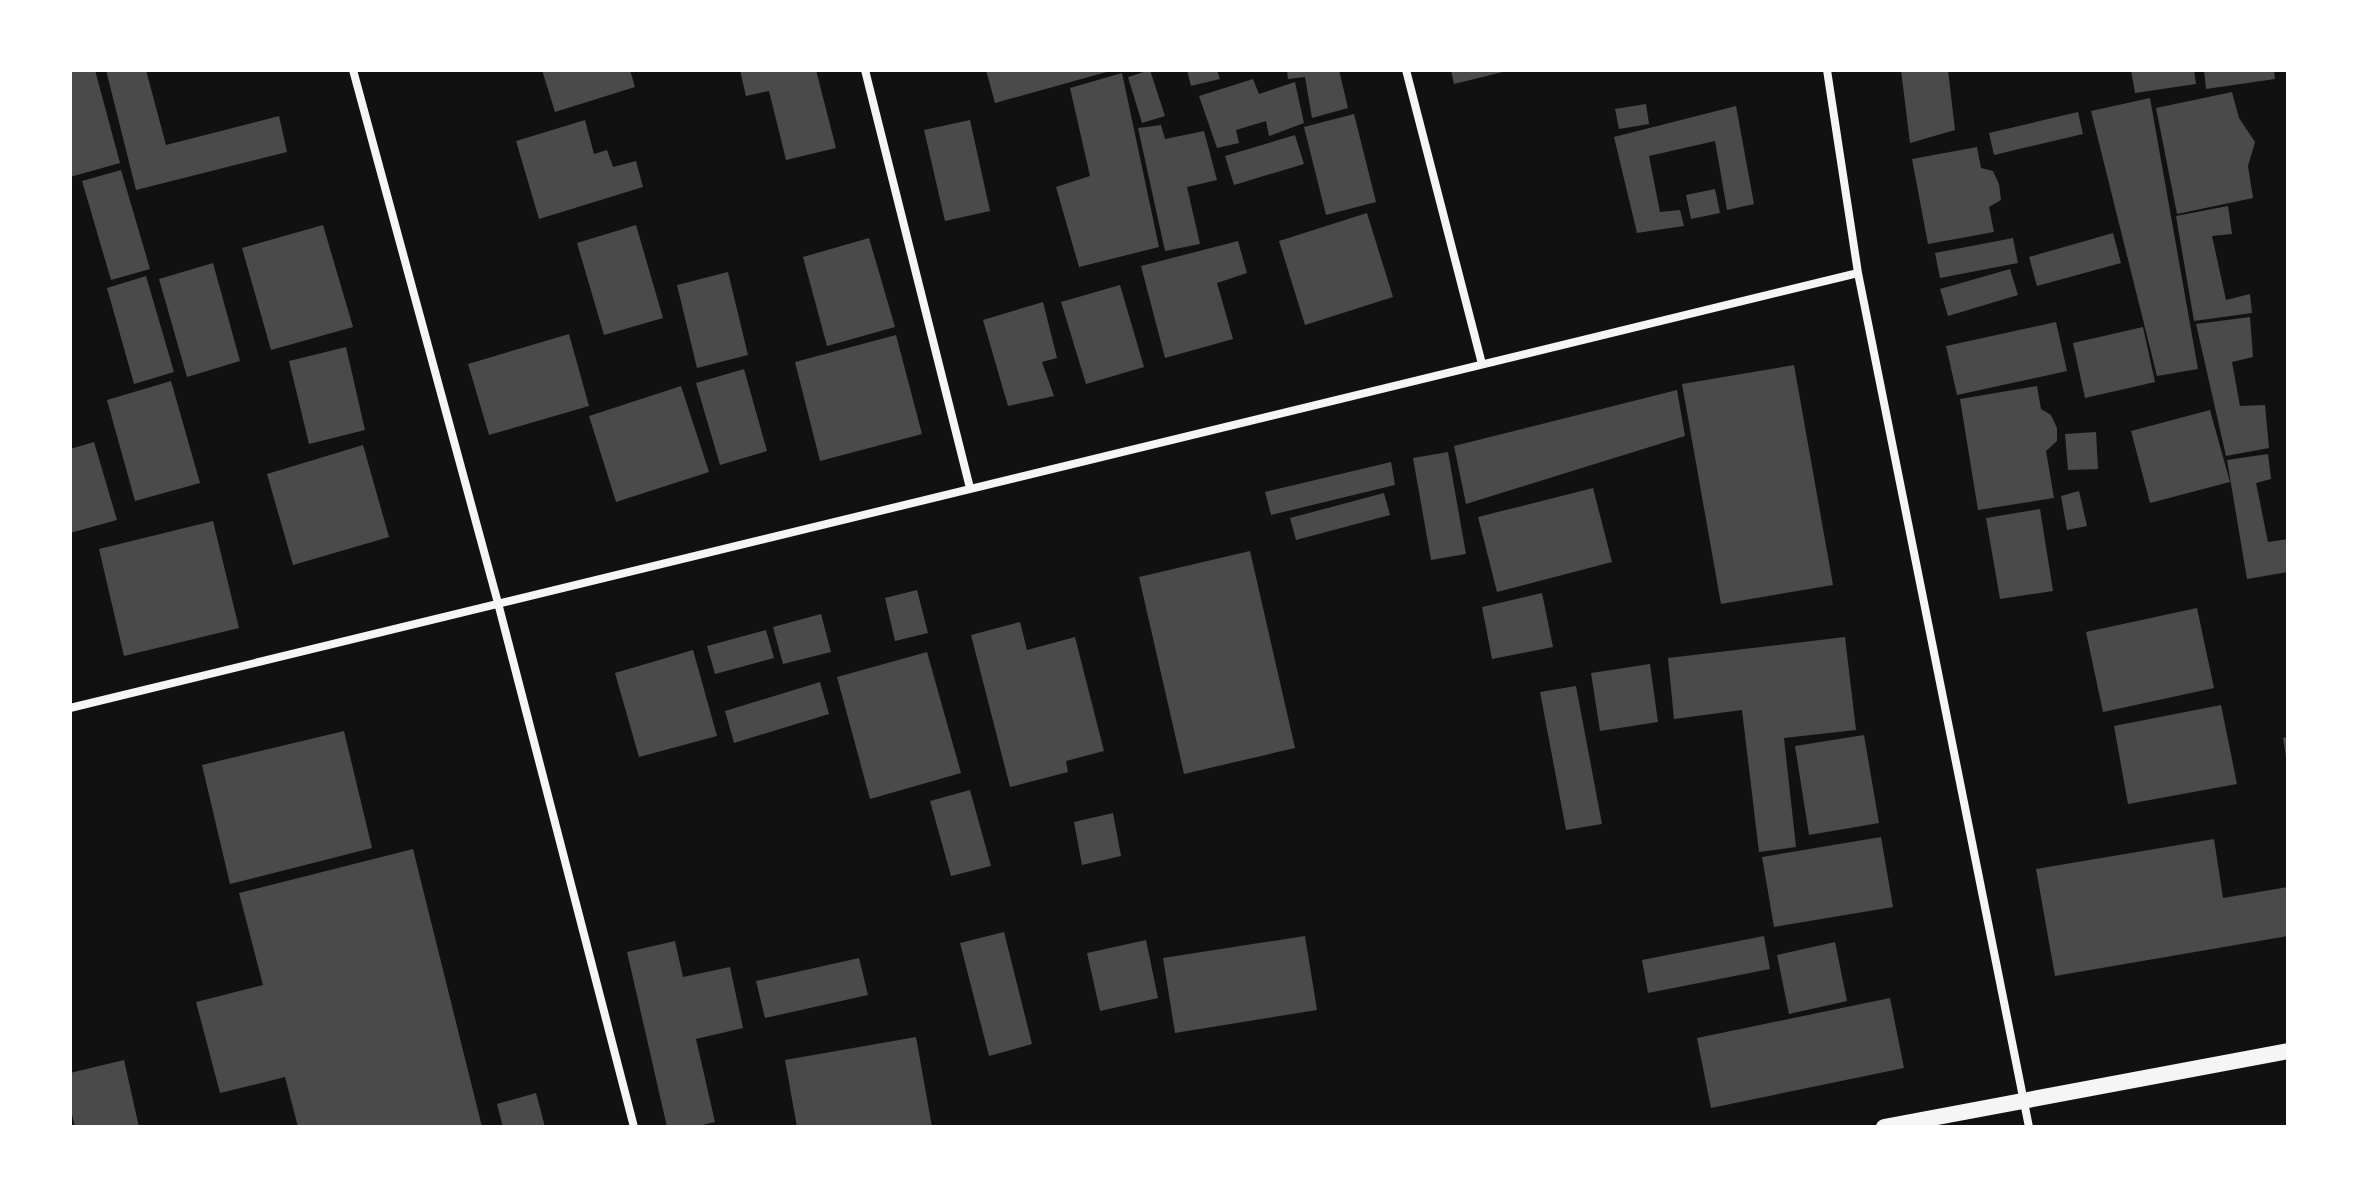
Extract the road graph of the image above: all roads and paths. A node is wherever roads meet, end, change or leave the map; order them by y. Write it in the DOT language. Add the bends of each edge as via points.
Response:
graph roads {
  1 [pos="353,70"];
  2 [pos="865,70"];
  3 [pos="1406,70"];
  4 [pos="1827,70"];
  5 [pos="1858,273"];
  6 [pos="1482,364"];
  7 [pos="970,488"];
  8 [pos="498,603"];
  9 [pos="70,708"];
  10 [pos="2288,1051"];
  11 [pos="2024,1100"];
  12 [pos="634,1127"];
  13 [pos="1884,1127"];
  14 [pos="2029,1127"];
  1 -- 8 [label="street"];
  2 -- 7 [label="street"];
  3 -- 6 [label="street"];
  4 -- 5 [label="street"];
  5 -- 6 [label="street"];
  5 -- 11 [label="street"];
  6 -- 7 [label="street"];
  7 -- 8 [label="street"];
  8 -- 9 [label="street"];
  8 -- 12 [label="street"];
  10 -- 11 [label="main road"];
  11 -- 13 [label="main road"];
  11 -- 14 [label="street"];
}
